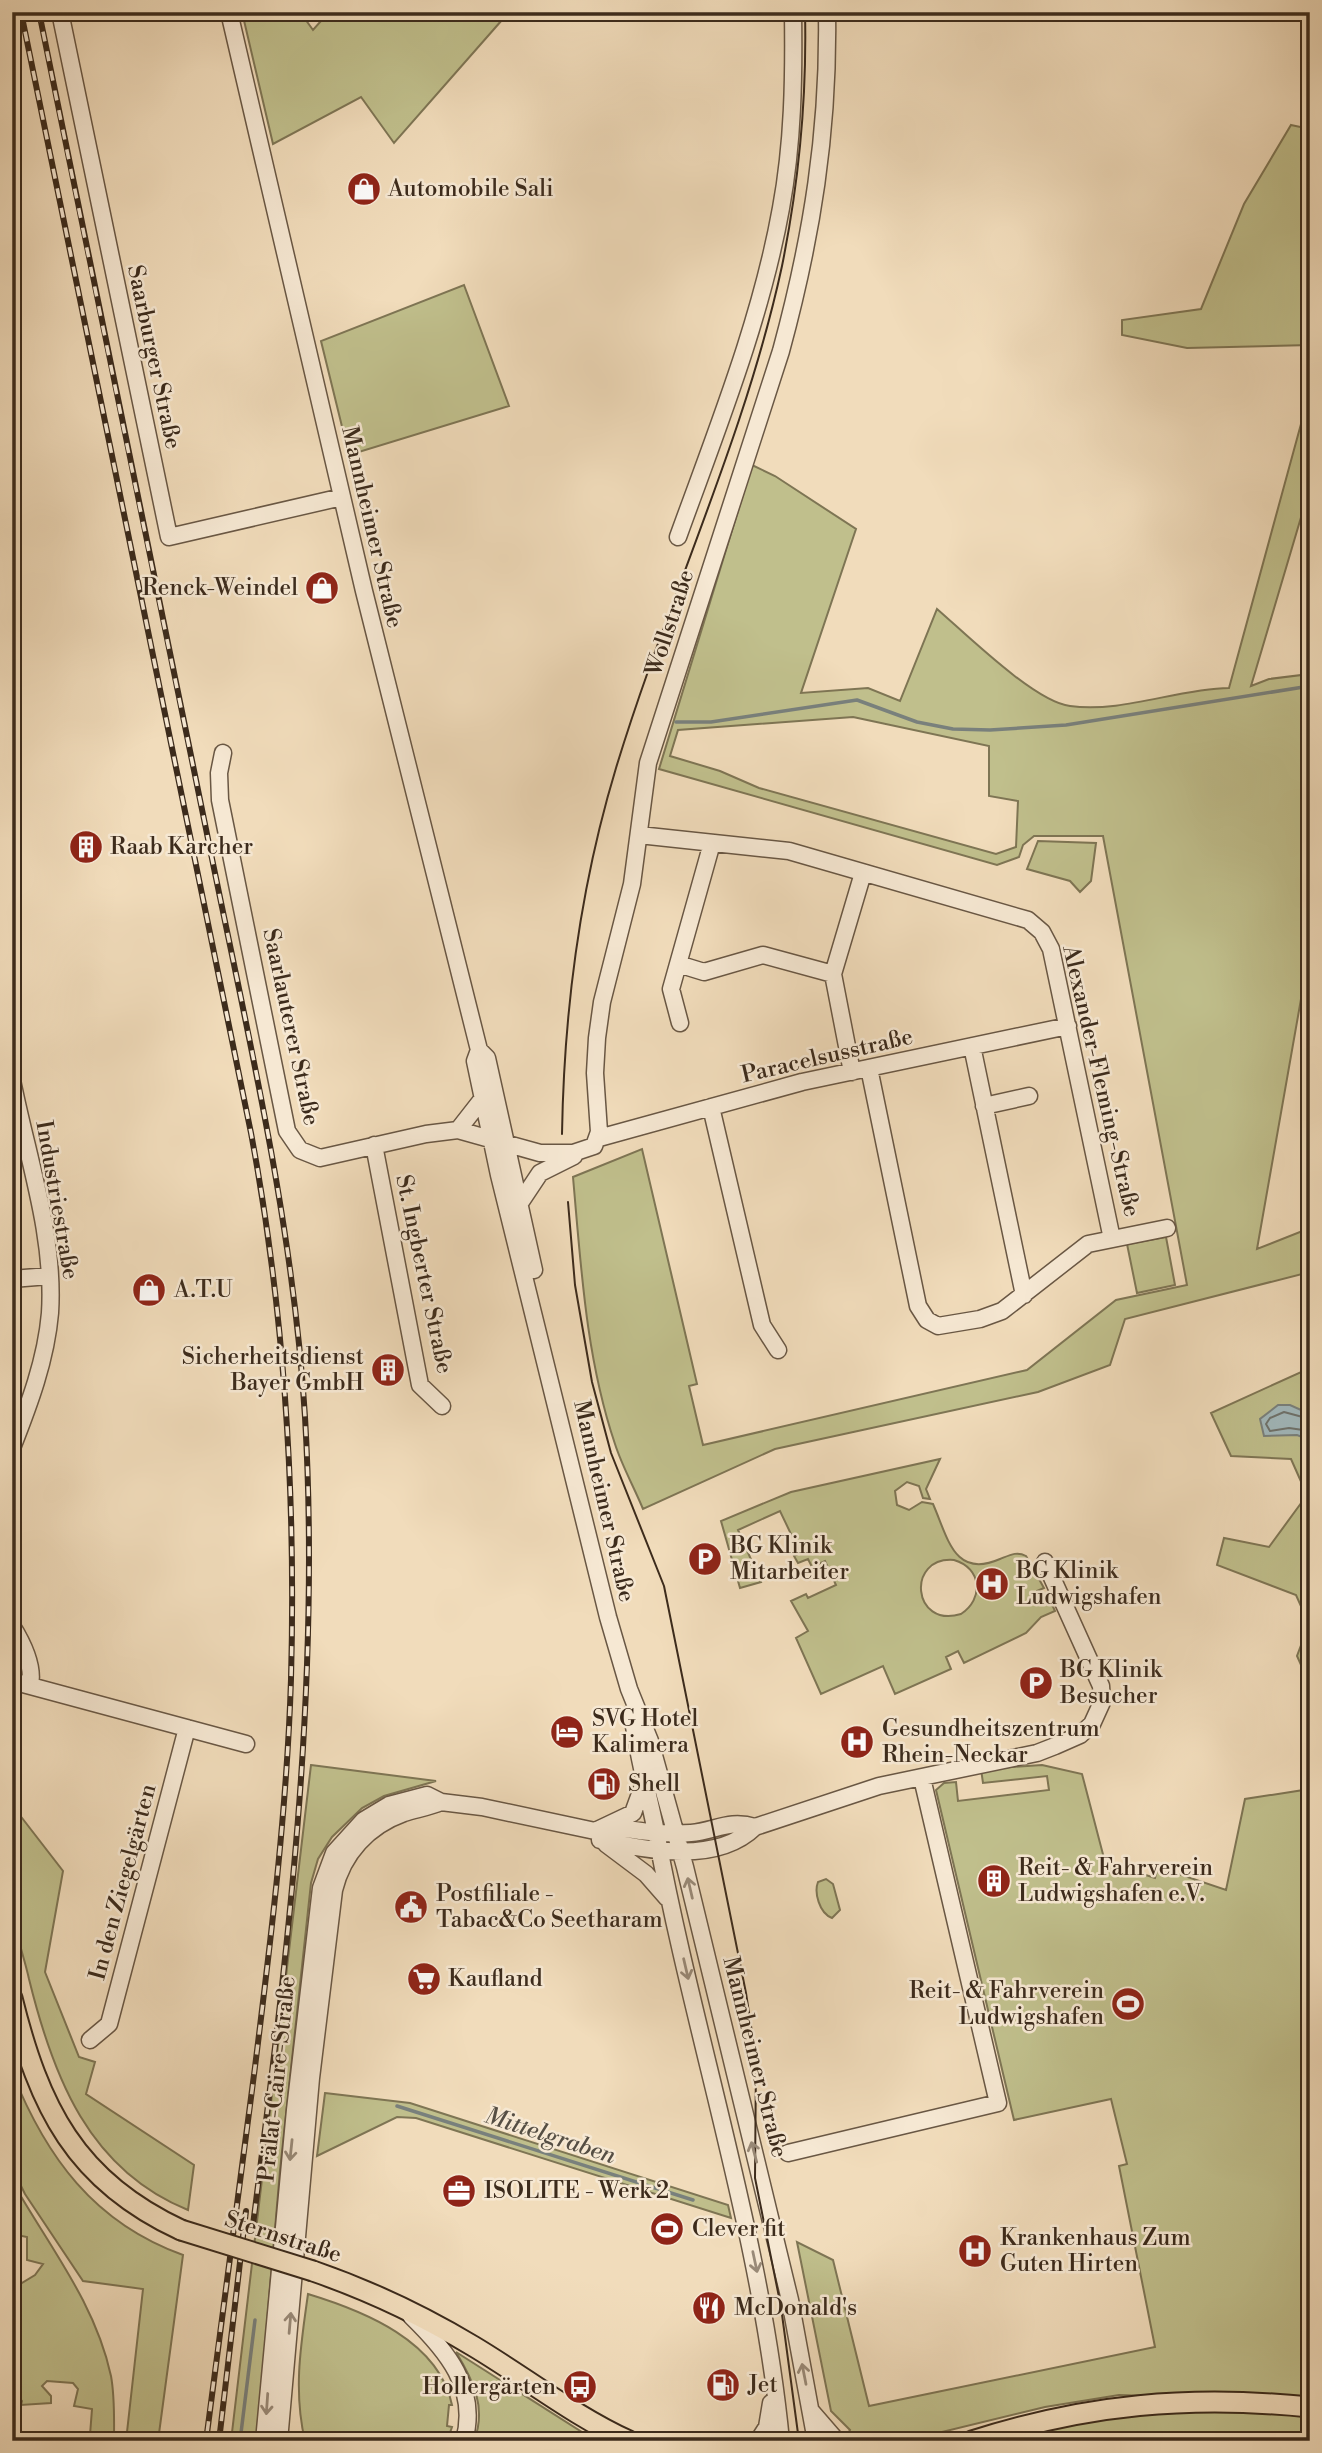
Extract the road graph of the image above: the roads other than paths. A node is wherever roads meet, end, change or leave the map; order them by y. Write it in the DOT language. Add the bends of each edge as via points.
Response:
graph roads {
  1 [pos="60,12"];
  2 [pos="229,12"];
  3 [pos="793,12"];
  4 [pos="827,12"];
  5 [pos="342,497"];
  6 [pos="678,537"];
  7 [pos="223,753"];
  8 [pos="639,835"];
  9 [pos="712,843"];
  10 [pos="863,873"];
  11 [pos="678,964"];
  12 [pos="833,974"];
  13 [pos="680,1023"];
  14 [pos="1068,1026"];
  15 [pos="972,1046"];
  16 [pos="479,1050"];
  17 [pos="869,1068"];
  18 [pos="852,1072"];
  19 [pos="12,1080"];
  20 [pos="1029,1096"];
  21 [pos="483,1098"];
  22 [pos="984,1106"];
  23 [pos="712,1107"];
  24 [pos="458,1130"];
  25 [pos="498,1139"];
  26 [pos="595,1144"];
  27 [pos="374,1146"];
  28 [pos="520,1203"];
  29 [pos="1167,1228"];
  30 [pos="1112,1239"];
  31 [pos="49,1276"];
  32 [pos="12,1279"];
  33 [pos="1024,1295"];
  34 [pos="778,1350"];
  35 [pos="548,1364"];
  36 [pos="442,1406"];
  37 [pos="12,1448"];
  38 [pos="1045,1562"];
  39 [pos="12,1626"];
  40 [pos="12,1681"];
  41 [pos="30,1685"];
  42 [pos="187,1728"];
  43 [pos="643,1743"];
  44 [pos="246,1744"];
  45 [pos="922,1777"];
  46 [pos="645,1780"];
  47 [pos="754,1827"];
  48 [pos="601,1832"];
  49 [pos="677,1833"];
  50 [pos="656,1834"];
  51 [pos="659,1851"];
  52 [pos="681,1851"];
  53 [pos="670,1903"];
  54 [pos="12,1998"];
  55 [pos="90,2040"];
  56 [pos="788,2153"];
  57 [pos="294,2190"];
  58 [pos="407,2312"];
  59 [pos="774,2369"];
  60 [pos="284,2390"];
  61 [pos="1310,2407"];
  62 [pos="811,2411"];
  63 [pos="264,2441"];
  64 [pos="279,2441"];
  65 [pos="292,2441"];
  66 [pos="464,2441"];
  67 [pos="629,2441"];
  68 [pos="758,2441"];
  69 [pos="781,2441"];
  70 [pos="816,2441"];
  71 [pos="837,2441"];
  72 [pos="972,2441"];
  1 -- 5 [label="street, Saarburger Straße" via="169,537"];
  2 -- 5 [label="street, Mannheimer Straße"];
  3 -- 6 [label="street" via="791,134 781,208 760,300"];
  4 -- 8 [label="street, Wollstraße" via="827,102 815,207 800,283 648,763"];
  5 -- 16 [label="street, Mannheimer Straße"];
  7 -- 27 [label="street, Saarlauterer Straße" via="220,800 287,1130 300,1150 320,1158"];
  8 -- 9 [label="street, Alexander-Fleming-Straße"];
  8 -- 26 [label="street, Wollstraße" via="632,884 602,1002"];
  9 -- 10 [label="street, Alexander-Fleming-Straße" via="789,851"];
  9 -- 11 [label="street"];
  10 -- 12 [label="street"];
  10 -- 14 [label="street, Alexander-Fleming-Straße" via="1028,920 1051,948"];
  11 -- 12 [label="street" via="704,972 763,955"];
  11 -- 13 [label="street" via="671,989"];
  12 -- 18 [label="street"];
  14 -- 15 [label="street, Paracelsusstraße"];
  14 -- 30 [label="street, Alexander-Fleming-Straße"];
  15 -- 17 [label="street, Paracelsusstraße"];
  15 -- 22 [label="street"];
  16 -- 21 [label="street, Mannheimer Straße" via="475,1060"];
  16 -- 25 [label="street, Mannheimer Straße" via="487,1058"];
  17 -- 18 [label="street, Paracelsusstraße"];
  17 -- 33 [label="street" via="918,1306 927,1320 938,1326 980,1320"];
  18 -- 23 [label="street, Paracelsusstraße"];
  19 -- 31 [label="street, Industriestraße"];
  20 -- 22 [label="street"];
  21 -- 24 [label="street"];
  21 -- 25 [label="street, Mannheimer Straße"];
  22 -- 33 [label="street"];
  23 -- 26 [label="street, Paracelsusstraße"];
  23 -- 34 [label="street" via="762,1325"];
  24 -- 25 [label="street, Saarlauterer Straße"];
  24 -- 27 [label="street, Saarlauterer Straße"];
  25 -- 26 [label="street" via="557,1154"];
  25 -- 28 [label="street, Mannheimer Straße"];
  25 -- 35 [label="street, Mannheimer Straße"];
  26 -- 28 [label="street" via="540,1173"];
  27 -- 36 [label="street, St. Ingberter Straße" via="421,1385"];
  28 -- 35 [label="street, Mannheimer Straße" via="548,1335"];
  29 -- 30 [label="street"];
  30 -- 33 [label="street" via="1088,1244"];
  31 -- 32 [label="street"];
  31 -- 37 [label="street, Industriestraße" via="50,1312 43,1356"];
  35 -- 43 [label="street, Mannheimer Straße"];
  38 -- 45 [label="street" via="1101,1686 1099,1715 1080,1735 1037,1753"];
  39 -- 41 [label="street" via="29,1667"];
  40 -- 41 [label="street"];
  41 -- 42 [label="street"];
  42 -- 44 [label="street"];
  42 -- 55 [label="street, In den Ziegelgärten" via="109,2024"];
  43 -- 46 [label="street, Mannheimer Straße"];
  43 -- 49 [label="street, Mannheimer Straße"];
  45 -- 47 [label="street" via="879,1786"];
  45 -- 56 [label="street" via="998,2103"];
  46 -- 48 [label="street" via="633,1813"];
  46 -- 50 [label="street, Mannheimer Straße"];
  47 -- 49 [label="street, Prälat-Caire-Straße" via="739,1822"];
  47 -- 52 [label="street, Prälat-Caire-Straße" via="742,1839"];
  48 -- 50 [label="street, Prälat-Caire-Straße"];
  48 -- 51 [label="street, Prälat-Caire-Straße"];
  48 -- 53 [label="street"];
  48 -- 57 [label="street, Prälat-Caire-Straße" via="441,1802 427,1795 389,1805 364,1819 334,1853 321,1888"];
  49 -- 50 [label="street, Prälat-Caire-Straße"];
  49 -- 52 [label="street, Mannheimer Straße"];
  50 -- 51 [label="street, Mannheimer Straße"];
  51 -- 52 [label="street, Prälat-Caire-Straße"];
  51 -- 53 [label="street, Mannheimer Straße"];
  62 -- 52 [label="street, Mannheimer Straße, one-way" via="768,2206"];
  53 -- 59 [label="street, Mannheimer Straße, one-way" via="755,2260"];
  54 -- 58 [label="main road, Sternstraße, bridge" via="51,2110 97,2175 119,2195 181,2230 342,2281"];
  60 -- 57 [label="street, Prälat-Caire-Straße, one-way"];
  57 -- 63 [label="street, Prälat-Caire-Straße, one-way"];
  58 -- 66 [label="street" via="448,2355 463,2382 468,2405"];
  58 -- 67 [label="main road, Sternstraße" via="471,2345"];
  59 -- 68 [label="street" via="770,2416"];
  59 -- 69 [label="street, Mannheimer Straße"];
  60 -- 64 [label="street, Prälat-Caire-Straße"];
  60 -- 65 [label="street"];
  61 -- 72 [label="main road" via="1179,2400 1069,2416"];
  62 -- 70 [label="street, Mannheimer Straße"];
  62 -- 71 [label="street"];
}
